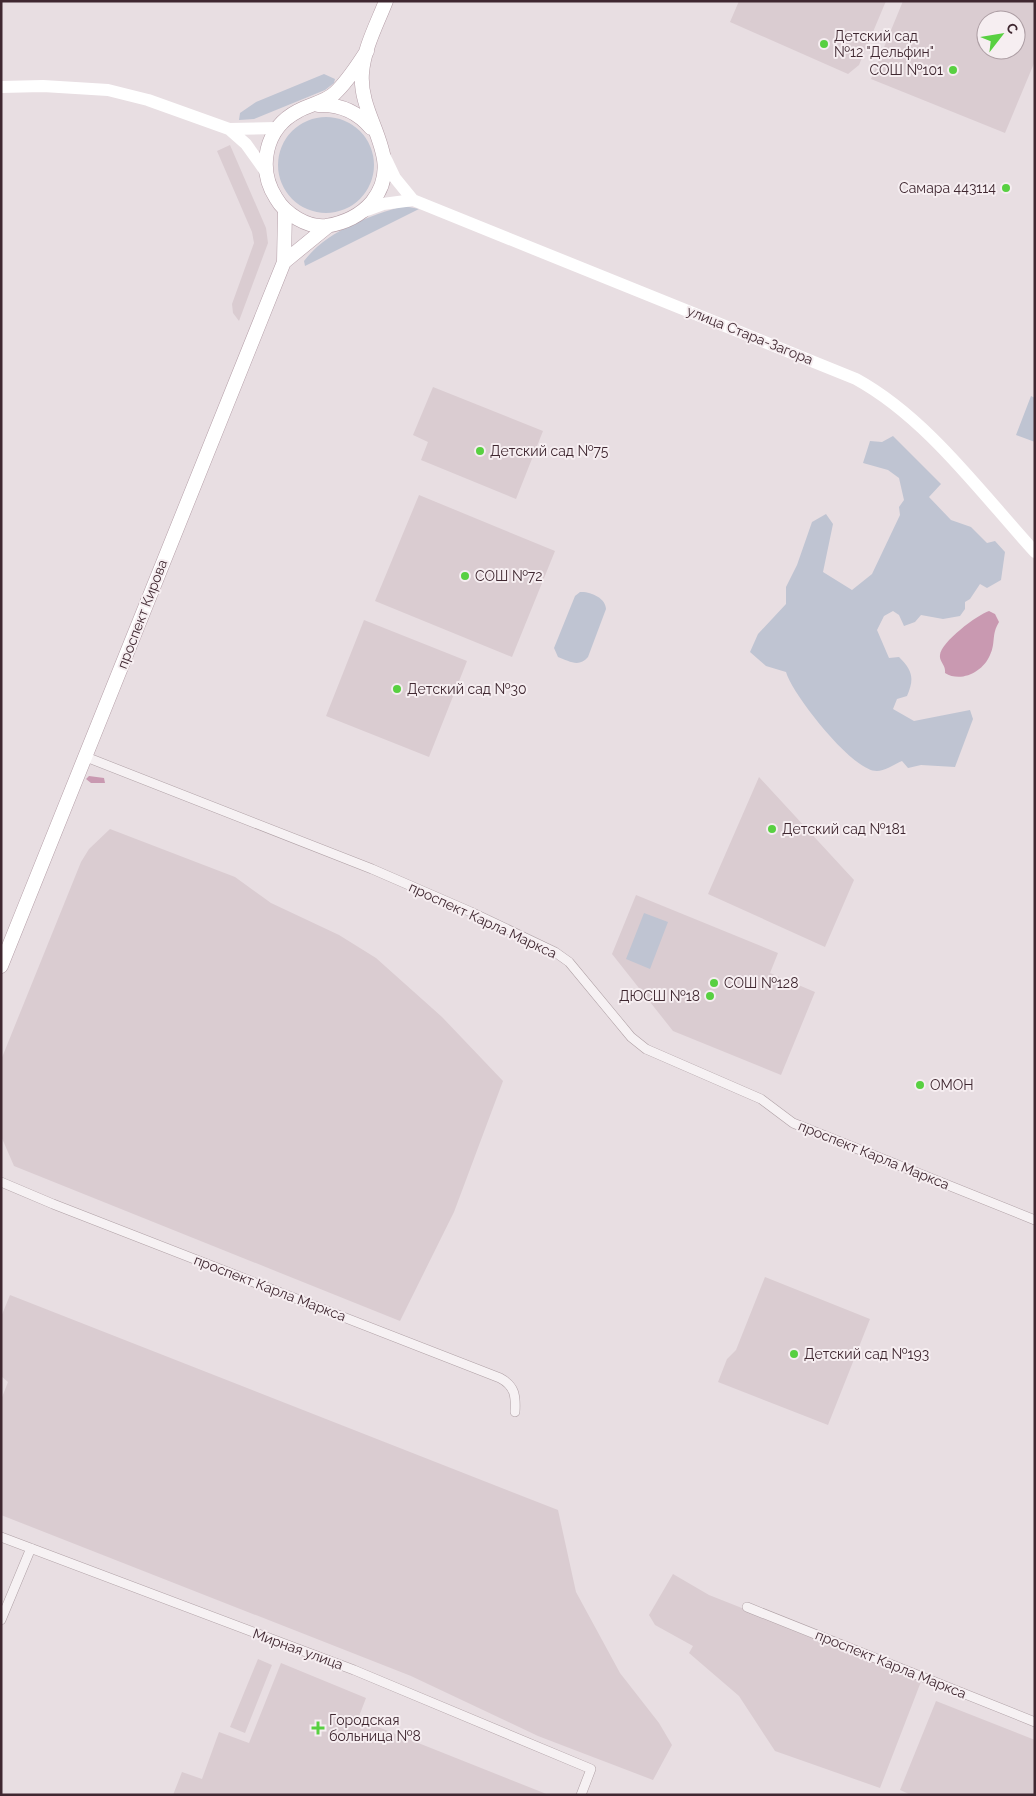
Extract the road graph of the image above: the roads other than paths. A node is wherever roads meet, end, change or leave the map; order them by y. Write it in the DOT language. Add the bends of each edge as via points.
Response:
graph roads {
  1 [pos="386,1"];
  2 [pos="367,51"];
  3 [pos="1,87"];
  4 [pos="316,105"];
  5 [pos="277,128"];
  6 [pos="229,129"];
  7 [pos="377,134"];
  8 [pos="385,156"];
  9 [pos="266,172"];
  10 [pos="413,200"];
  11 [pos="285,210"];
  12 [pos="364,211"];
  13 [pos="328,226"];
  14 [pos="284,262"];
  15 [pos="1035,552"];
  16 [pos="86,758"];
  17 [pos="1,966"];
  18 [pos="1,1182"];
  19 [pos="1035,1220"];
  20 [pos="515,1412"];
  21 [pos="1,1537"];
  22 [pos="31,1548"];
  23 [pos="747,1607"];
  24 [pos="1,1620"];
  25 [pos="1035,1722"];
  26 [pos="581,1795"];
  1 -- 2 [label="main road"];
  2 -- 4 [label="main road" via="334,94"];
  2 -- 7 [label="main road" via="363,83 369,118"];
  3 -- 6 [label="main road" via="108,90 148,100"];
  4 -- 5 [label="main road" via="297,111"];
  4 -- 7 [label="main road" via="336,105 352,110"];
  5 -- 6 [label="main road"];
  5 -- 9 [label="main road" via="267,148"];
  6 -- 9 [label="main road" via="246,144"];
  7 -- 8 [label="main road"];
  8 -- 10 [label="main road" via="395,178"];
  8 -- 12 [label="main road" via="382,184"];
  9 -- 11 [label="main road" via="270,190"];
  10 -- 12 [label="main road" via="383,204"];
  10 -- 15 [label="main road, улица Стара-Загора" via="825,365 874,389 919,426"];
  11 -- 13 [label="main road" via="319,227"];
  11 -- 14 [label="main road"];
  12 -- 13 [label="main road" via="352,219"];
  13 -- 14 [label="main road"];
  14 -- 16 [label="main road, проспект Кирова"];
  16 -- 17 [label="main road, проспект Кирова"];
  16 -- 19 [label="street, проспект Карла Маркса" via="372,869 555,952 569,962 631,1037 646,1049 761,1099 793,1123"];
  18 -- 20 [label="street, проспект Карла Маркса" via="500,1378 510,1383 516,1396"];
  21 -- 22 [label="street, Мирная улица"];
  22 -- 24 [label="street"];
  22 -- 26 [label="street, Мирная улица" via="354,1670 591,1769"];
  23 -- 25 [label="street, проспект Карла Маркса"];
}
